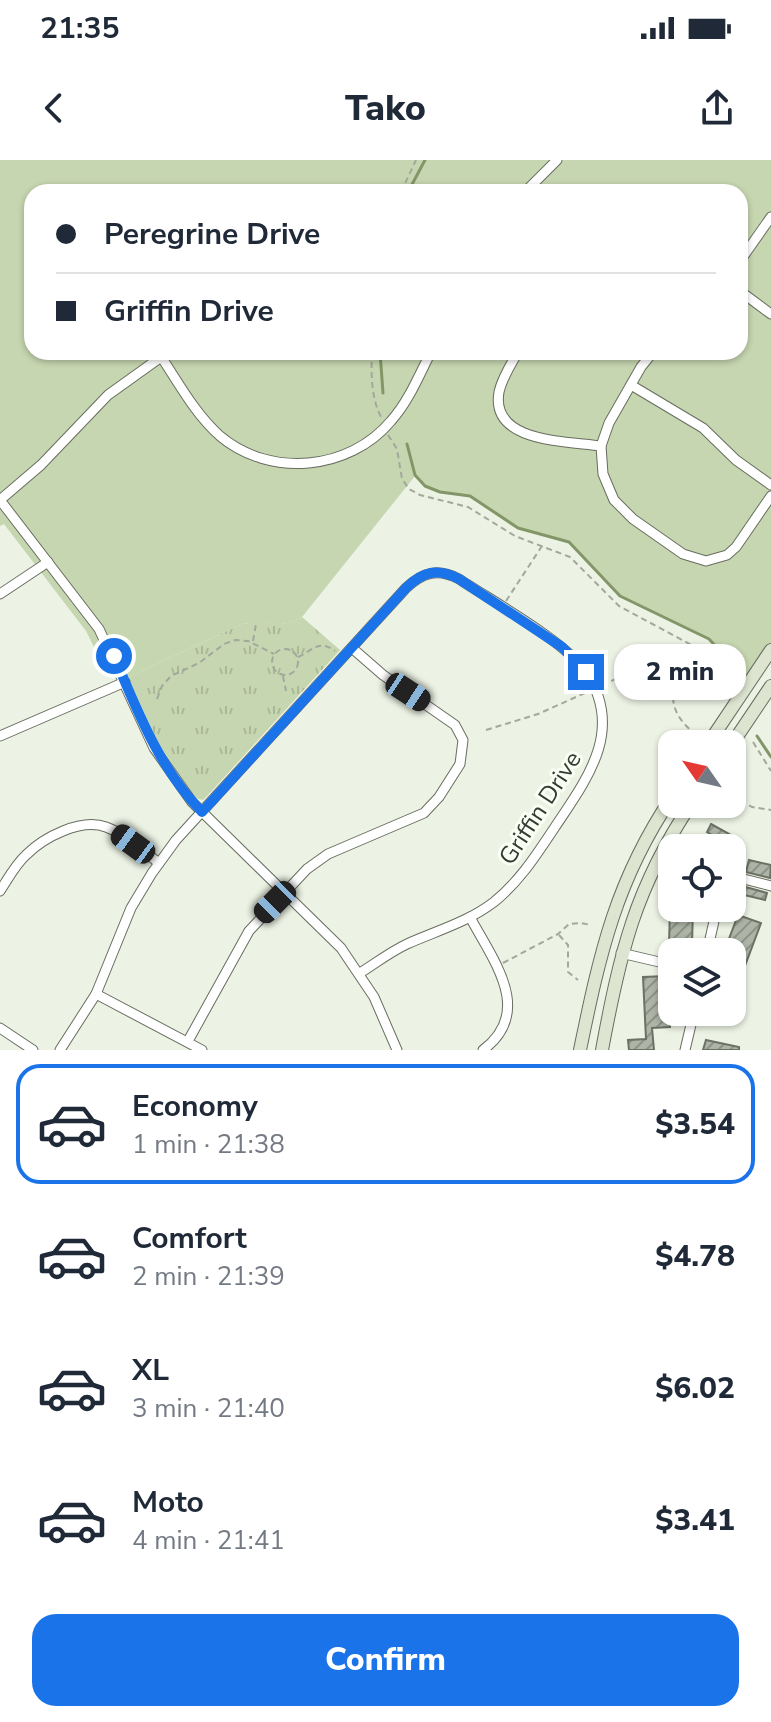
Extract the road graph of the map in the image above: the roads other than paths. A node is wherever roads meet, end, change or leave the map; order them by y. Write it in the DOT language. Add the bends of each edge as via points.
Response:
graph roads {
  1 [pos="557,160"];
  2 [pos="533,184"];
  3 [pos="771,217"];
  4 [pos="748,250"];
  5 [pos="748,297"];
  6 [pos="771,314"];
  7 [pos="152,360"];
  8 [pos="163,360"];
  9 [pos="427,360"];
  10 [pos="514,360"];
  11 [pos="648,360"];
  12 [pos="631,385"];
  13 [pos="601,446"];
  14 [pos="771,485"];
  15 [pos="771,496"];
  16 [pos="0,500"];
  17 [pos="48,562"];
  18 [pos="0,594"];
  19 [pos="352,648"];
  20 [pos="771,650"];
  21 [pos="125,682"];
  22 [pos="771,686"];
  23 [pos="717,730"];
  24 [pos="741,730"];
  25 [pos="0,736"];
  26 [pos="202,812"];
  27 [pos="659,818"];
  28 [pos="683,818"];
  29 [pos="159,863"];
  30 [pos="746,880"];
  31 [pos="771,886"];
  32 [pos="0,891"];
  33 [pos="284,892"];
  34 [pos="470,917"];
  35 [pos="621,953"];
  36 [pos="658,962"];
  37 [pos="360,973"];
  38 [pos="96,994"];
  39 [pos="691,1026"];
  40 [pos="0,1028"];
  41 [pos="188,1041"];
  42 [pos="33,1050"];
  43 [pos="60,1050"];
  44 [pos="202,1050"];
  45 [pos="397,1050"];
  46 [pos="483,1050"];
  47 [pos="580,1050"];
  48 [pos="602,1050"];
  49 [pos="685,1050"];
  1 -- 2 [label="street"];
  3 -- 4 [label="street"];
  5 -- 6 [label="street"];
  7 -- 16 [label="street"];
  8 -- 9 [label="street" via="200,415 223,438 262,459 303,464 349,453 378,435 399,411"];
  10 -- 13 [label="street" via="499,392 504,420 526,434"];
  11 -- 12 [label="street"];
  12 -- 13 [label="street"];
  12 -- 14 [label="street" via="703,428"];
  13 -- 15 [label="street" via="607,487 624,511 694,559 727,555"];
  16 -- 17 [label="street"];
  17 -- 18 [label="street"];
  17 -- 21 [label="street" via="99,629"];
  19 -- 26 [label="street"];
  19 -- 33 [label="street" via="455,725 463,740 462,758 424,813 328,854"];
  19 -- 34 [label="street, Griffin Drive" via="411,583 430,572 442,572 569,653 591,680 602,717 595,764 518,879"];
  20 -- 23 [label="street"];
  21 -- 25 [label="street"];
  21 -- 26 [label="street" via="161,759"];
  22 -- 24 [label="street"];
  26 -- 29 [label="street"];
  26 -- 33 [label="street"];
  27 -- 47 [label="street" via="614,910"];
  28 -- 35 [label="street" via="650,874"];
  29 -- 32 [label="street" via="112,830 83,825 33,849"];
  29 -- 38 [label="street" via="125,920"];
  30 -- 31 [label="street"];
  33 -- 37 [label="street"];
  33 -- 41 [label="street" via="249,931"];
  34 -- 37 [label="street, Griffin Drive" via="397,949"];
  34 -- 46 [label="street" via="508,994 504,1024"];
  35 -- 36 [label="street"];
  35 -- 48 [label="street"];
  37 -- 45 [label="street"];
  38 -- 41 [label="street"];
  38 -- 43 [label="street"];
  39 -- 49 [label="street"];
  40 -- 42 [label="street"];
  41 -- 44 [label="street"];
}
